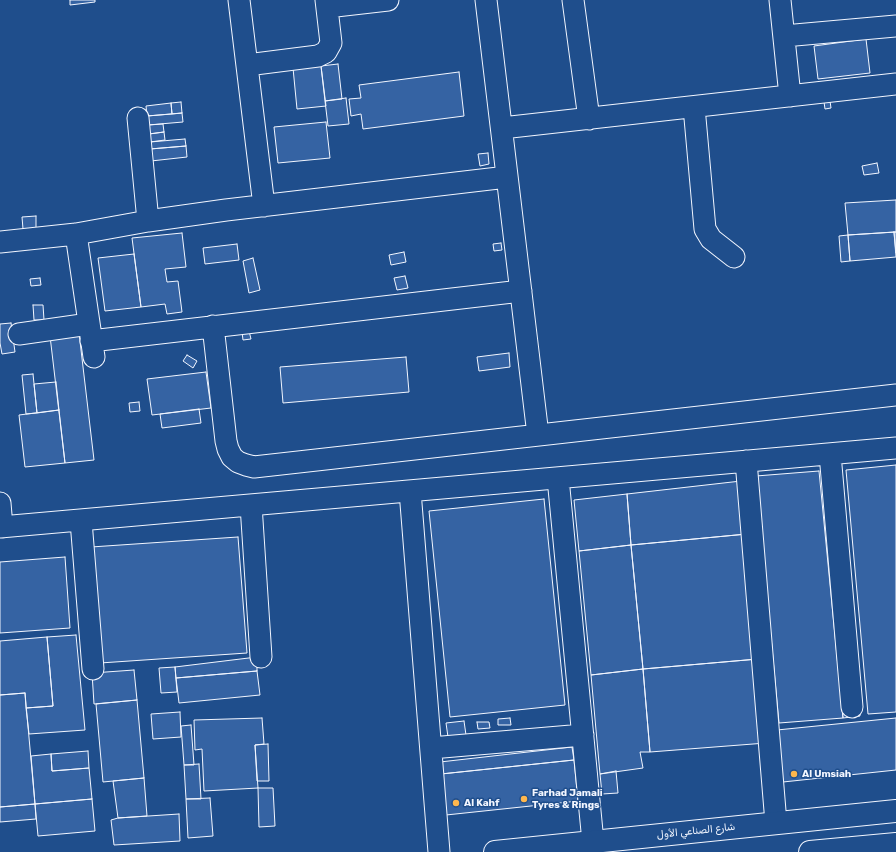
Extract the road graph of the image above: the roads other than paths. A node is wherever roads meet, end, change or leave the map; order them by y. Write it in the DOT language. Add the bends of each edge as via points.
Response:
graph roads {
  1 [pos="239,0"];
  2 [pos="388,0"];
  3 [pos="486,0"];
  4 [pos="573,0"];
  5 [pos="780,0"];
  6 [pos="327,4"];
  7 [pos="896,26"];
  8 [pos="784,36"];
  9 [pos="247,65"];
  10 [pos="896,84"];
  11 [pos="790,96"];
  12 [pos="694,107"];
  13 [pos="138,118"];
  14 [pos="589,119"];
  15 [pos="502,128"];
  16 [pos="507,177"];
  17 [pos="264,206"];
  18 [pos="148,221"];
  19 [pos="76,234"];
  20 [pos="0,242"];
  21 [pos="734,257"];
  22 [pos="521,291"];
  23 [pos="213,326"];
  24 [pos="19,334"];
  25 [pos="91,341"];
  26 [pos="896,395"];
  27 [pos="538,435"];
  28 [pos="896,448"];
  29 [pos="830,454"];
  30 [pos="746,461"];
  31 [pos="558,478"];
  32 [pos="410,491"];
  33 [pos="0,502"];
  34 [pos="251,505"];
  35 [pos="81,520"];
  36 [pos="1,527"];
  37 [pos="261,657"];
  38 [pos="93,669"];
  39 [pos="852,707"];
  40 [pos="583,735"];
  41 [pos="431,748"];
  42 [pos="896,811"];
  43 [pos="776,823"];
  44 [pos="593,842"];
  45 [pos="896,844"];
  46 [pos="862,849"];
  47 [pos="439,852"];
  48 [pos="495,852"];
  49 [pos="810,852"];
  1 -- 9 [label="street"];
  2 -- 6 [label="street"];
  3 -- 15 [label="street"];
  4 -- 14 [label="street"];
  5 -- 8 [label="street"];
  6 -- 9 [label="street" via="331,43 326,52 318,56"];
  7 -- 8 [label="street"];
  8 -- 11 [label="street"];
  9 -- 17 [label="street"];
  10 -- 11 [label="street"];
  11 -- 12 [label="street"];
  12 -- 14 [label="street"];
  12 -- 21 [label="street" via="705,229 711,239"];
  13 -- 18 [label="street"];
  14 -- 15 [label="street"];
  15 -- 16 [label="street"];
  16 -- 17 [label="street"];
  16 -- 22 [label="street"];
  17 -- 18 [label="street"];
  18 -- 19 [label="street"];
  19 -- 20 [label="street"];
  19 -- 25 [label="street"];
  22 -- 23 [label="street"];
  22 -- 27 [label="street"];
  23 -- 25 [label="street"];
  23 -- 27 [label="street" via="226,441 232,457 246,465"];
  24 -- 25 [label="street"];
  26 -- 27 [label="street"];
  28 -- 29 [label="street"];
  29 -- 30 [label="street"];
  29 -- 39 [label="street"];
  30 -- 31 [label="street"];
  30 -- 43 [label="street"];
  31 -- 32 [label="street"];
  31 -- 40 [label="street"];
  32 -- 34 [label="street"];
  32 -- 41 [label="street"];
  33 -- 36 [label="street"];
  34 -- 35 [label="street"];
  34 -- 37 [label="street"];
  35 -- 36 [label="street"];
  35 -- 38 [label="street"];
  40 -- 41 [label="street"];
  40 -- 44 [label="street"];
  41 -- 47 [label="street"];
  42 -- 43 [label="main road, شارع الصناعي الأول"];
  43 -- 44 [label="main road, شارع الصناعي الأول"];
  44 -- 48 [label="main road, شارع الصناعي الأول"];
  45 -- 46 [label="main road"];
  46 -- 49 [label="main road"];
}
